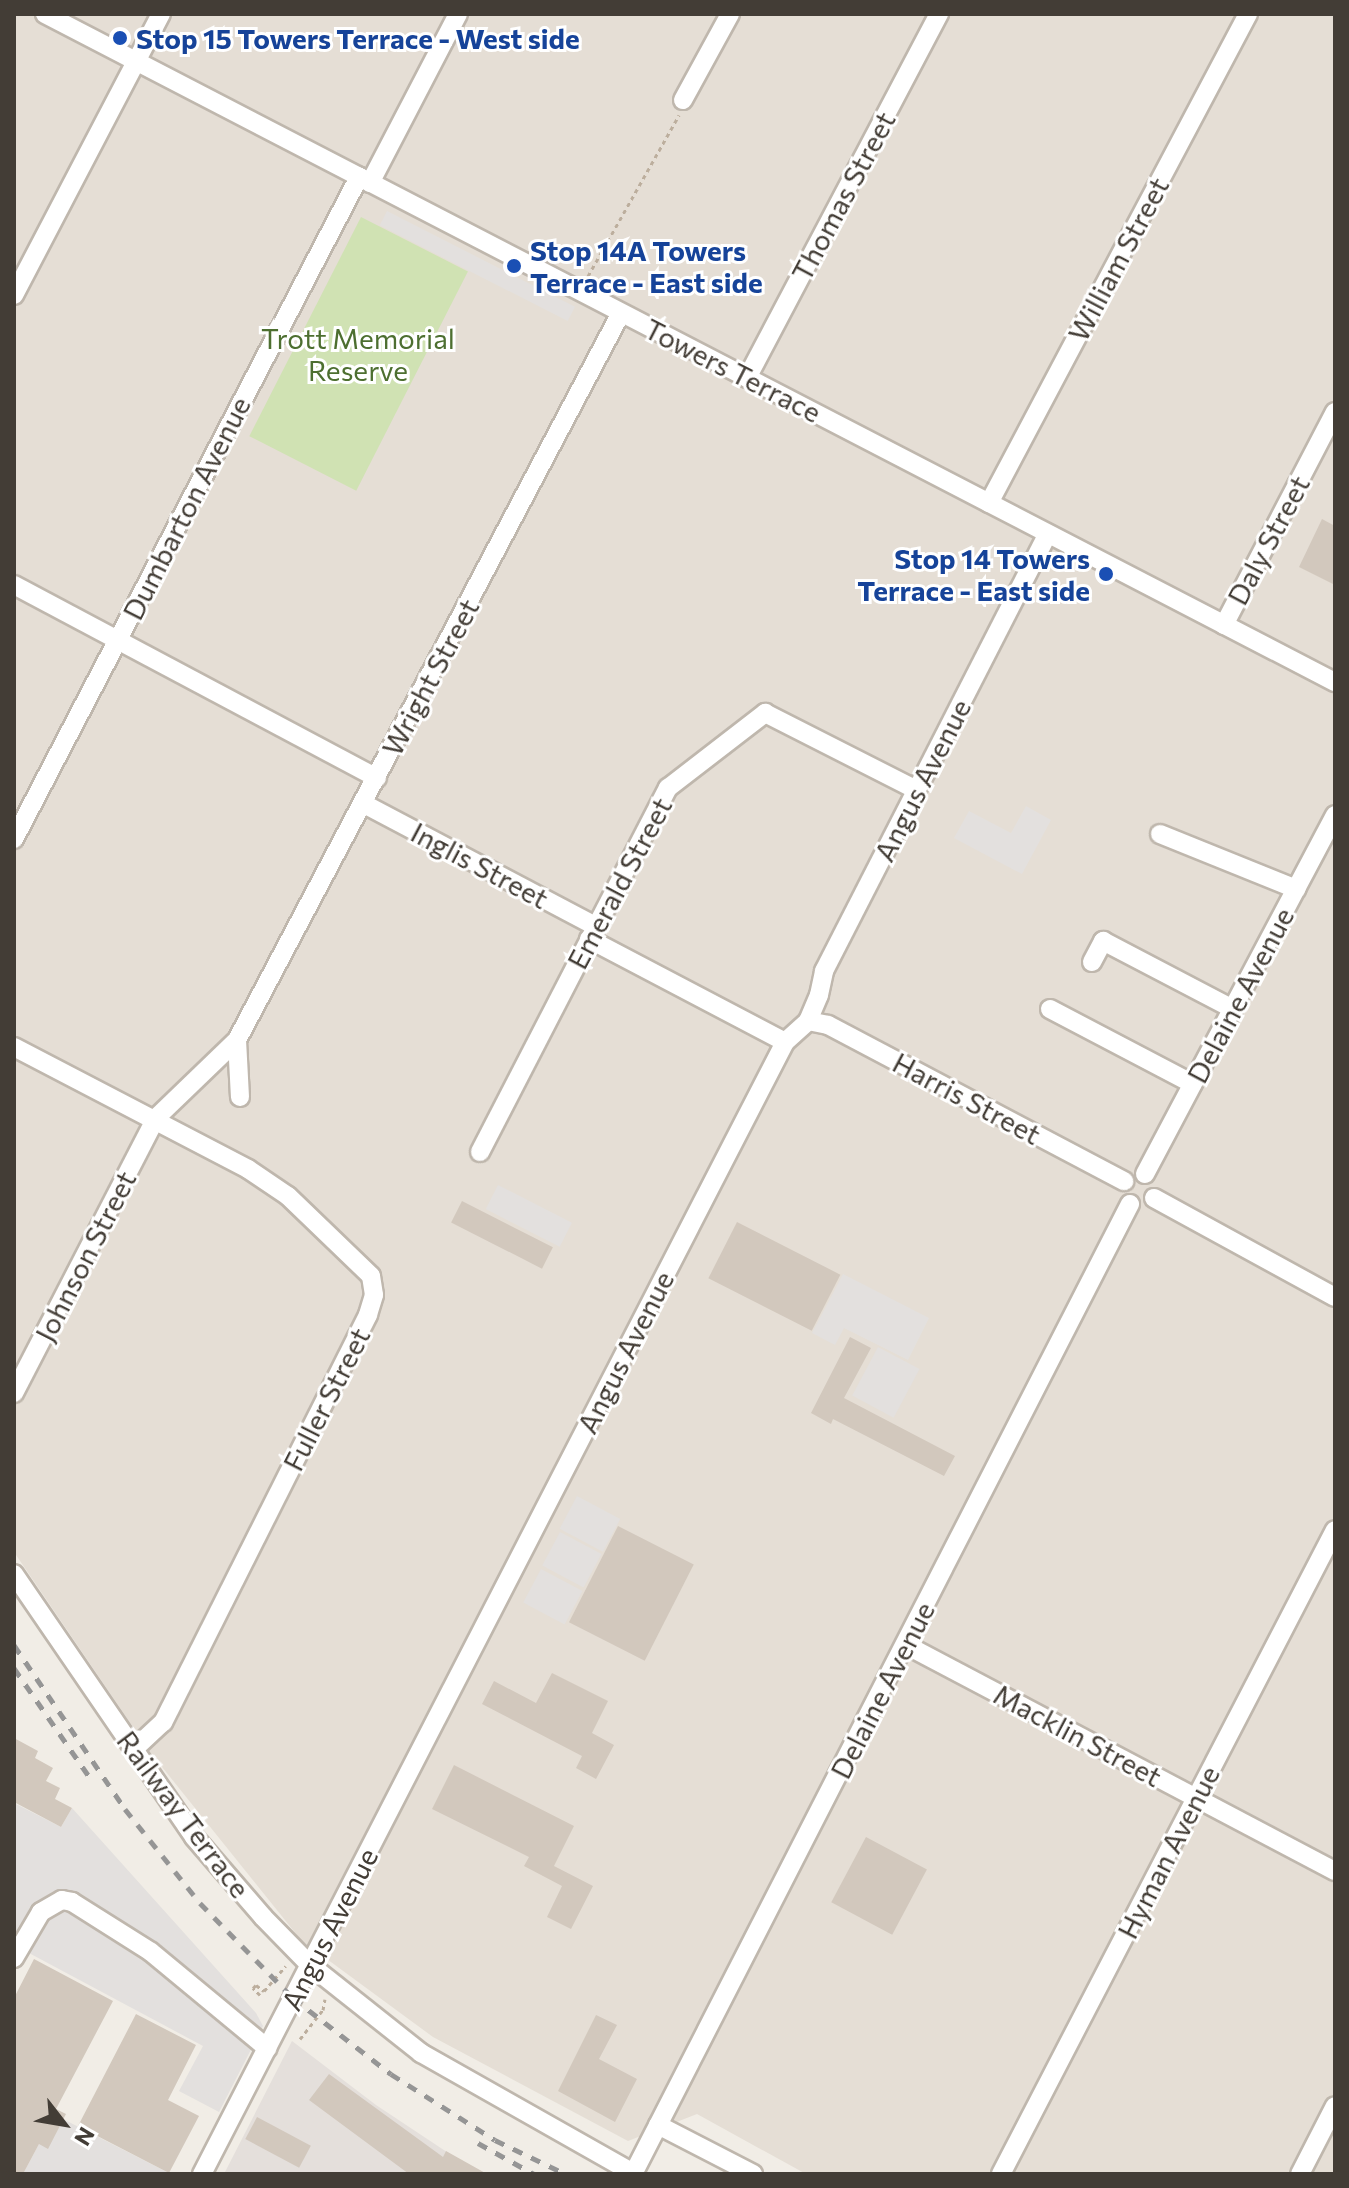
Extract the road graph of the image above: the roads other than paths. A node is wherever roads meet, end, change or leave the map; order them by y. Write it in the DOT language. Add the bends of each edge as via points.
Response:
graph roads {
  1 [pos="45,14"];
  2 [pos="161,14"];
  3 [pos="458,14"];
  4 [pos="730,14"];
  5 [pos="939,14"];
  6 [pos="1248,14"];
  7 [pos="135,61"];
  8 [pos="683,100"];
  9 [pos="364,180"];
  10 [pos="14,295"];
  11 [pos="621,313"];
  12 [pos="747,378"];
  13 [pos="1335,412"];
  14 [pos="989,503"];
  15 [pos="1048,534"];
  16 [pos="14,585"];
  17 [pos="1224,625"];
  18 [pos="117,640"];
  19 [pos="1335,682"];
  20 [pos="377,778"];
  21 [pos="917,790"];
  22 [pos="364,804"];
  23 [pos="1335,815"];
  24 [pos="1160,834"];
  25 [pos="14,839"];
  26 [pos="1296,889"];
  27 [pos="592,932"];
  28 [pos="1092,962"];
  29 [pos="1050,1009"];
  30 [pos="1233,1009"];
  31 [pos="808,1021"];
  32 [pos="237,1040"];
  33 [pos="785,1042"];
  34 [pos="14,1047"];
  35 [pos="1193,1084"];
  36 [pos="240,1097"];
  37 [pos="156,1118"];
  38 [pos="480,1152"];
  39 [pos="1145,1174"];
  40 [pos="1124,1181"];
  41 [pos="1154,1198"];
  42 [pos="1130,1204"];
  43 [pos="1335,1297"];
  44 [pos="14,1393"];
  45 [pos="1335,1530"];
  46 [pos="14,1574"];
  47 [pos="906,1645"];
  48 [pos="133,1750"];
  49 [pos="1197,1798"];
  50 [pos="1335,1871"];
  51 [pos="14,1958"];
  52 [pos="310,1965"];
  53 [pos="267,2048"];
  54 [pos="1335,2106"];
  55 [pos="658,2125"];
  56 [pos="202,2174"];
  57 [pos="633,2174"];
  58 [pos="753,2174"];
  59 [pos="1001,2174"];
  60 [pos="1300,2174"];
  1 -- 7 [label="street, Towers Terrace"];
  2 -- 7 [label="street"];
  3 -- 9 [label="street, Dumbarton Avenue"];
  4 -- 8 [label="street"];
  5 -- 12 [label="street, Thomas Street"];
  6 -- 14 [label="street, William Street"];
  7 -- 9 [label="street, Towers Terrace"];
  7 -- 10 [label="street"];
  9 -- 11 [label="street, Towers Terrace"];
  9 -- 18 [label="street, Dumbarton Avenue"];
  11 -- 12 [label="street, Towers Terrace"];
  11 -- 20 [label="street, Wright Street"];
  12 -- 14 [label="street, Towers Terrace"];
  13 -- 17 [label="street, Daly Street"];
  14 -- 15 [label="street, Towers Terrace"];
  15 -- 17 [label="street, Towers Terrace"];
  15 -- 21 [label="street, Angus Avenue"];
  16 -- 18 [label="street"];
  17 -- 19 [label="street, Towers Terrace"];
  18 -- 20 [label="street"];
  18 -- 25 [label="street, Dumbarton Avenue"];
  20 -- 22 [label="street, Wright Street"];
  21 -- 27 [label="street, Emerald Street" via="765,713 668,788"];
  21 -- 31 [label="street, Angus Avenue" via="824,971"];
  22 -- 27 [label="street, Inglis Street"];
  22 -- 32 [label="street, Wright Street"];
  23 -- 26 [label="street, Delaine Avenue"];
  24 -- 26 [label="street"];
  26 -- 30 [label="street, Delaine Avenue"];
  27 -- 33 [label="street, Inglis Street"];
  27 -- 38 [label="street, Emerald Street"];
  28 -- 30 [label="street" via="1103,941"];
  29 -- 35 [label="street"];
  30 -- 35 [label="street, Delaine Avenue"];
  31 -- 33 [label="street, Angus Avenue"];
  31 -- 40 [label="street, Harris Street" via="828,1025"];
  32 -- 36 [label="street"];
  32 -- 37 [label="street, Wright Street"];
  33 -- 52 [label="street, Angus Avenue"];
  34 -- 37 [label="street, Fuller Street"];
  35 -- 39 [label="street, Delaine Avenue"];
  37 -- 44 [label="street, Johnson Street"];
  37 -- 48 [label="street, Fuller Street" via="288,1196 371,1276 374,1295 163,1722"];
  39 -- 40 [label="street" via="1133,1173"];
  39 -- 41 [label="street" via="1154,1181"];
  40 -- 42 [label="street" via="1122,1192"];
  41 -- 42 [label="street" via="1145,1206"];
  41 -- 43 [label="street"];
  42 -- 47 [label="street, Delaine Avenue"];
  45 -- 49 [label="street, Hyman Avenue"];
  46 -- 48 [label="street, Railway Terrace"];
  47 -- 49 [label="street, Macklin Street"];
  47 -- 55 [label="street, Delaine Avenue"];
  48 -- 52 [label="street, Railway Terrace" via="194,1837"];
  49 -- 50 [label="street, Macklin Street"];
  49 -- 59 [label="street, Hyman Avenue"];
  51 -- 53 [label="street" via="41,1912 62,1900 72,1902 151,1952"];
  52 -- 53 [label="street, Angus Avenue"];
  52 -- 57 [label="street, Railway Terrace" via="421,2053"];
  53 -- 56 [label="street, Angus Avenue"];
  54 -- 60 [label="street"];
  55 -- 57 [label="street, Delaine Avenue"];
  55 -- 58 [label="street"];
}
